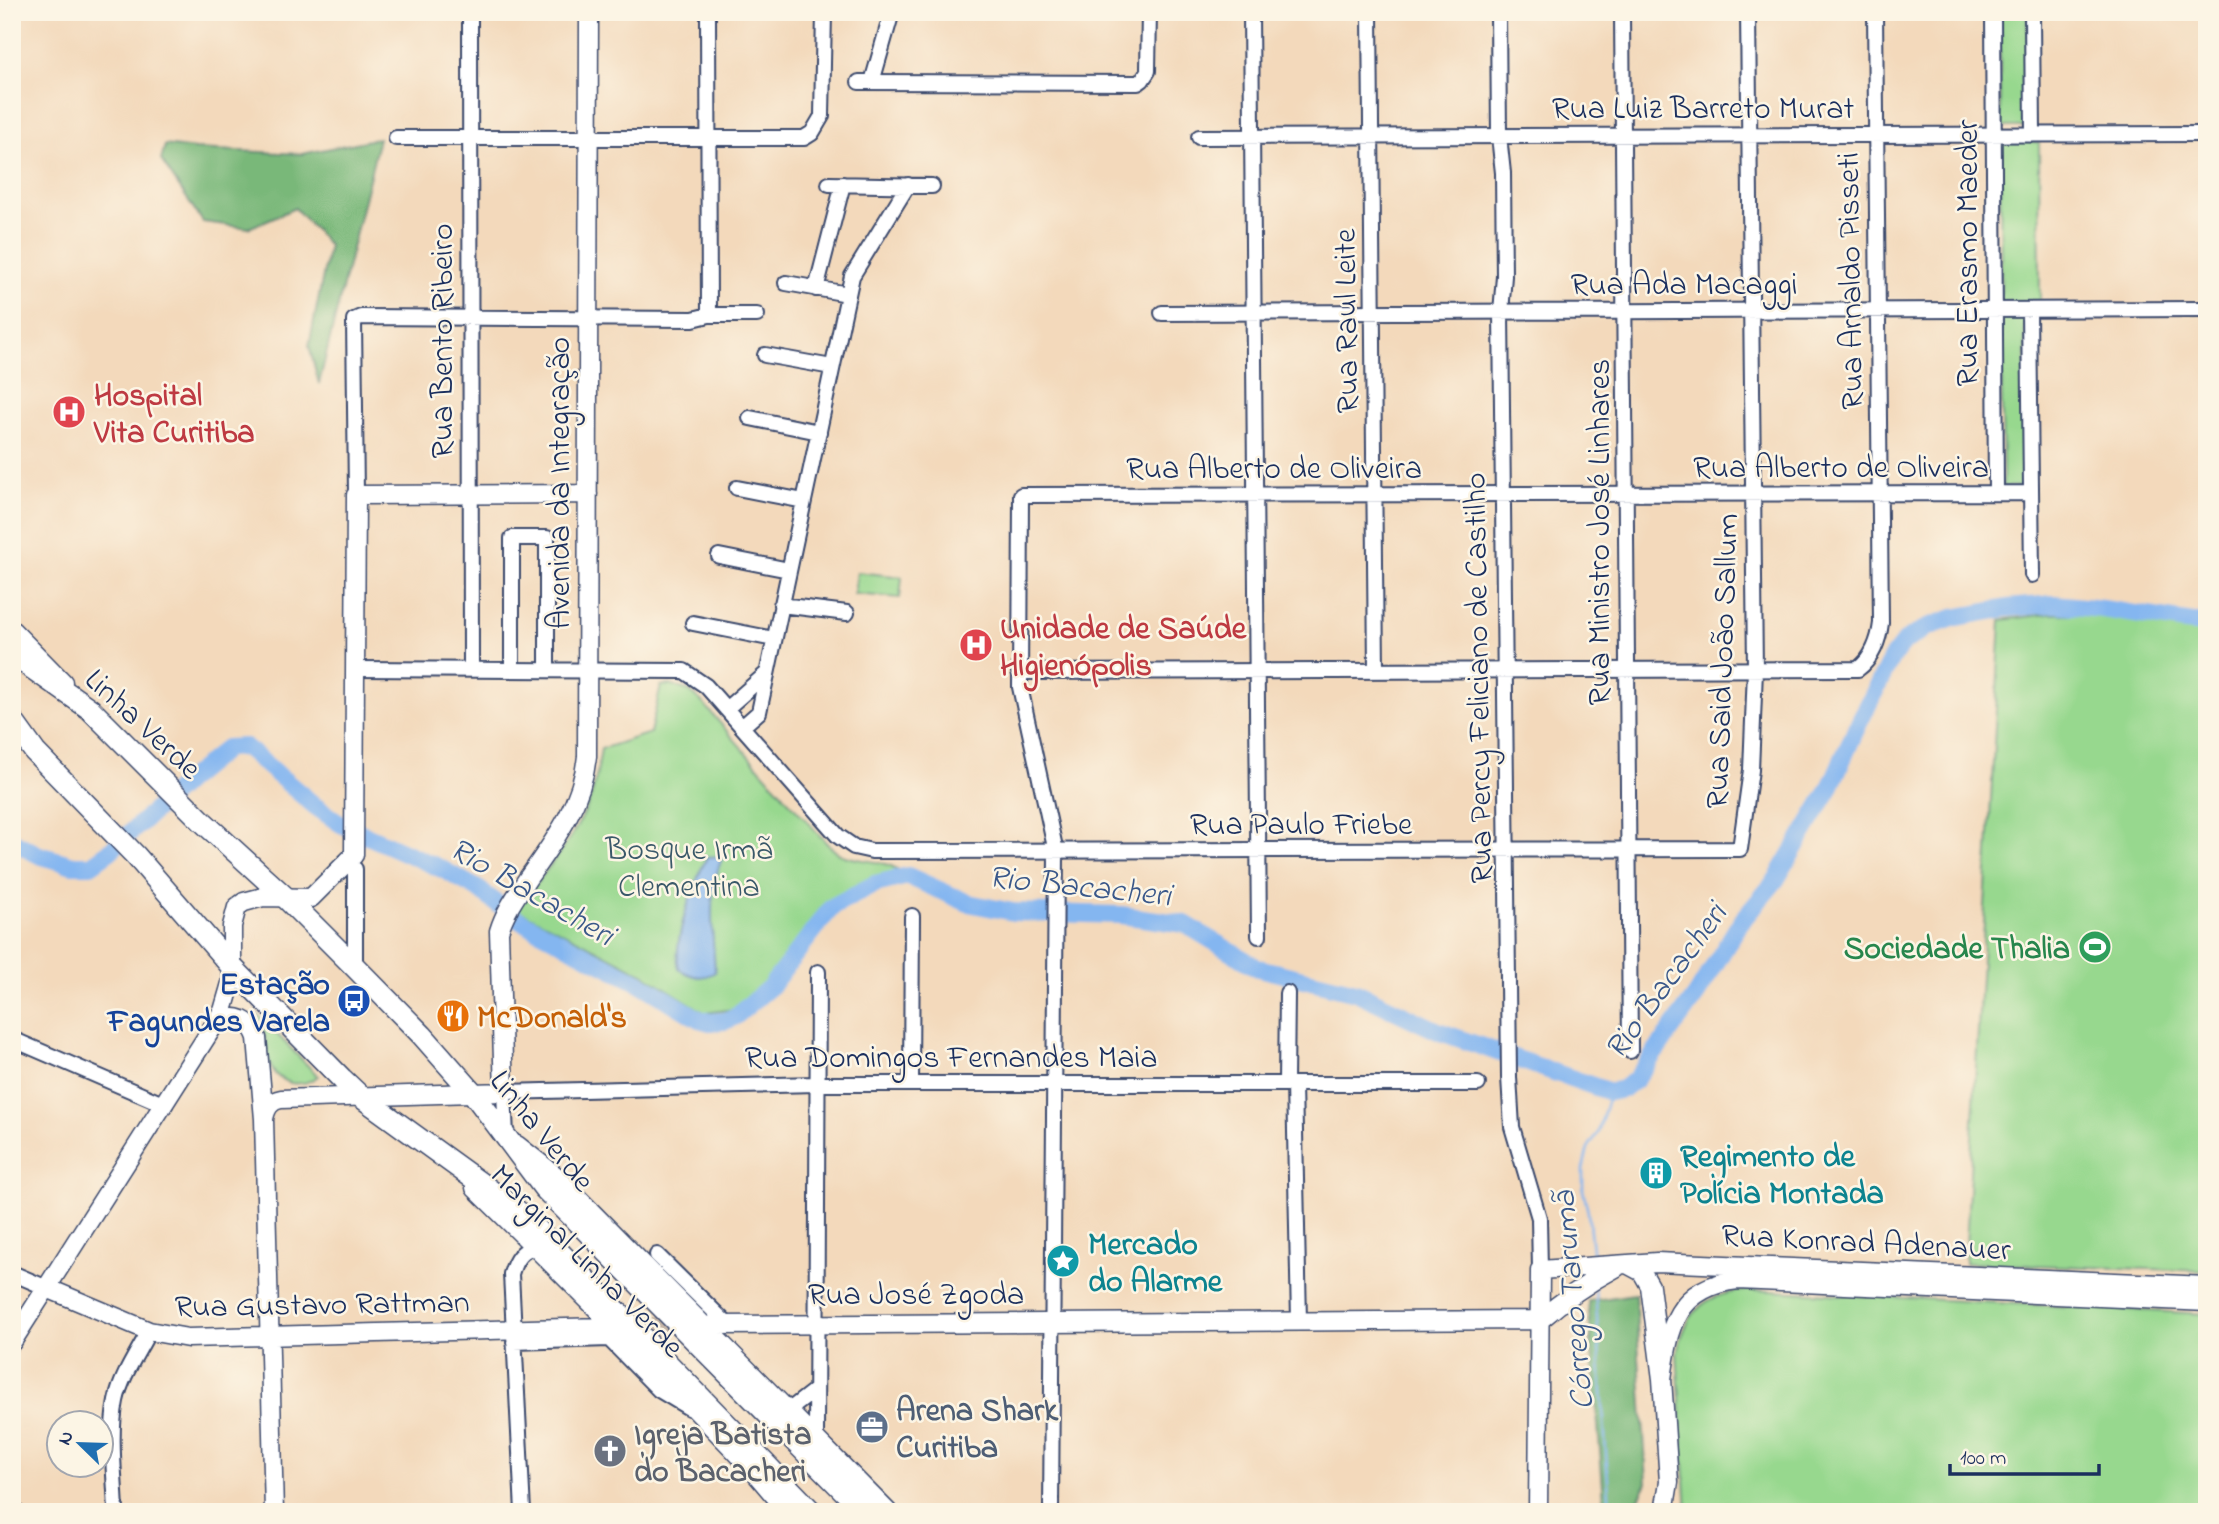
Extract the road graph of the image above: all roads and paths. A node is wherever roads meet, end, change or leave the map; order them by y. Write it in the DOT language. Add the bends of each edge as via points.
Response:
graph roads {
  1 [pos="470,12"];
  2 [pos="589,12"];
  3 [pos="708,12"];
  4 [pos="824,12"];
  5 [pos="892,12"];
  6 [pos="1149,12"];
  7 [pos="1251,12"];
  8 [pos="1370,12"];
  9 [pos="1498,12"];
  10 [pos="1622,12"];
  11 [pos="1748,12"];
  12 [pos="1875,12"];
  13 [pos="1993,12"];
  14 [pos="2032,12"];
  15 [pos="2033,134"];
  16 [pos="2207,134"];
  17 [pos="1750,135"];
  18 [pos="1876,135"];
  19 [pos="1994,135"];
  20 [pos="1371,136"];
  21 [pos="1499,136"];
  22 [pos="1623,136"];
  23 [pos="1199,137"];
  24 [pos="1252,137"];
  25 [pos="396,138"];
  26 [pos="470,138"];
  27 [pos="588,138"];
  28 [pos="709,138"];
  29 [pos="908,185"];
  30 [pos="932,186"];
  31 [pos="786,283"];
  32 [pos="816,289"];
  33 [pos="848,294"];
  34 [pos="2207,309"];
  35 [pos="1878,310"];
  36 [pos="1995,310"];
  37 [pos="2029,310"];
  38 [pos="1624,311"];
  39 [pos="1752,311"];
  40 [pos="1373,312"];
  41 [pos="1501,312"];
  42 [pos="1163,313"];
  43 [pos="1254,313"];
  44 [pos="709,315"];
  45 [pos="757,315"];
  46 [pos="470,318"];
  47 [pos="588,318"];
  48 [pos="765,355"];
  49 [pos="832,367"];
  50 [pos="750,418"];
  51 [pos="818,432"];
  52 [pos="737,488"];
  53 [pos="1996,493"];
  54 [pos="2031,493"];
  55 [pos="588,494"];
  56 [pos="1374,494"];
  57 [pos="1503,494"];
  58 [pos="1626,494"];
  59 [pos="1753,494"];
  60 [pos="1880,494"];
  61 [pos="356,495"];
  62 [pos="471,495"];
  63 [pos="1255,495"];
  64 [pos="804,500"];
  65 [pos="719,556"];
  66 [pos="789,570"];
  67 [pos="2032,575"];
  68 [pos="781,605"];
  69 [pos="847,613"];
  70 [pos="693,623"];
  71 [pos="12,630"];
  72 [pos="774,639"];
  73 [pos="12,654"];
  74 [pos="355,669"];
  75 [pos="471,669"];
  76 [pos="512,669"];
  77 [pos="547,669"];
  78 [pos="588,669"];
  79 [pos="1504,670"];
  80 [pos="1627,670"];
  81 [pos="1755,670"];
  82 [pos="1256,671"];
  83 [pos="1376,671"];
  84 [pos="1019,672"];
  85 [pos="767,673"];
  86 [pos="90,709"];
  87 [pos="726,709"];
  88 [pos="12,720"];
  89 [pos="742,727"];
  90 [pos="12,729"];
  91 [pos="35,752"];
  92 [pos="1628,849"];
  93 [pos="1740,849"];
  94 [pos="1506,850"];
  95 [pos="1258,851"];
  96 [pos="1056,852"];
  97 [pos="355,869"];
  98 [pos="286,898"];
  99 [pos="912,916"];
  100 [pos="1259,936"];
  101 [pos="232,967"];
  102 [pos="355,967"];
  103 [pos="818,972"];
  104 [pos="1287,993"];
  105 [pos="219,1020"];
  106 [pos="12,1039"];
  107 [pos="1630,1051"];
  108 [pos="817,1084"];
  109 [pos="911,1084"];
  110 [pos="1054,1084"];
  111 [pos="1290,1084"];
  112 [pos="1478,1084"];
  113 [pos="472,1093"];
  114 [pos="504,1093"];
  115 [pos="360,1096"];
  116 [pos="164,1105"];
  117 [pos="264,1119"];
  118 [pos="506,1136"];
  119 [pos="435,1150"];
  120 [pos="535,1247"];
  121 [pos="657,1255"];
  122 [pos="1625,1264"];
  123 [pos="1540,1270"];
  124 [pos="12,1273"];
  125 [pos="1586,1275"];
  126 [pos="2207,1286"];
  127 [pos="47,1288"];
  128 [pos="2207,1302"];
  129 [pos="1539,1320"];
  130 [pos="1299,1321"];
  131 [pos="1052,1322"];
  132 [pos="720,1324"];
  133 [pos="816,1324"];
  134 [pos="603,1328"];
  135 [pos="149,1331"];
  136 [pos="270,1336"];
  137 [pos="513,1336"];
  138 [pos="12,1342"];
  139 [pos="1662,1379"];
  140 [pos="816,1390"];
  141 [pos="788,1411"];
  142 [pos="699,1414"];
  143 [pos="816,1439"];
  144 [pos="1669,1482"];
  145 [pos="116,1512"];
  146 [pos="274,1512"];
  147 [pos="523,1512"];
  148 [pos="789,1512"];
  149 [pos="812,1512"];
  150 [pos="865,1512"];
  151 [pos="888,1512"];
  152 [pos="1051,1512"];
  153 [pos="1538,1512"];
  154 [pos="1664,1512"];
  155 [pos="1671,1512"];
  1 -- 26 [label="street, Rua Bento Ribeiro"];
  2 -- 27 [label="main road, Avenida da Integração"];
  3 -- 28 [label="street"];
  4 -- 28 [label="street" via="822,116 812,133 804,138"];
  5 -- 6 [label="street" via="866,82 1138,83 1148,71"];
  7 -- 24 [label="street"];
  8 -- 20 [label="street, Rua Raul Leite"];
  9 -- 21 [label="street, Rua Percy Feliciano de Castilho"];
  10 -- 22 [label="street, Rua Ministro José Linhares"];
  11 -- 17 [label="street, Rua Said João Sallum"];
  12 -- 18 [label="street, Rua Arnaldo Pisseti"];
  13 -- 19 [label="street, Rua Erasmo Maeder"];
  14 -- 15 [label="street"];
  15 -- 16 [label="street, Rua Luiz Barreto Murat"];
  15 -- 19 [label="street, Rua Luiz Barreto Murat"];
  17 -- 18 [label="street, Rua Luiz Barreto Murat"];
  17 -- 22 [label="street, Rua Luiz Barreto Murat"];
  17 -- 39 [label="street, Rua Said João Sallum"];
  18 -- 19 [label="street, Rua Luiz Barreto Murat"];
  18 -- 35 [label="street, Rua Arnaldo Pisseti"];
  19 -- 36 [label="street, Rua Erasmo Maeder"];
  20 -- 21 [label="street, Rua Luiz Barreto Murat"];
  20 -- 24 [label="street, Rua Luiz Barreto Murat"];
  20 -- 40 [label="street, Rua Raul Leite"];
  21 -- 22 [label="street, Rua Luiz Barreto Murat"];
  21 -- 41 [label="street, Rua Percy Feliciano de Castilho" via="1496,275"];
  22 -- 38 [label="street, Rua Ministro José Linhares"];
  23 -- 24 [label="street, Rua Luiz Barreto Murat"];
  24 -- 43 [label="street"];
  25 -- 26 [label="street"];
  26 -- 27 [label="street"];
  26 -- 46 [label="street, Rua Bento Ribeiro"];
  27 -- 28 [label="street"];
  27 -- 47 [label="main road, Avenida da Integração"];
  28 -- 44 [label="street"];
  29 -- 30 [label="street"];
  29 -- 32 [label="street" via="836,184"];
  29 -- 33 [label="street" via="852,276"];
  31 -- 32 [label="street"];
  32 -- 33 [label="street"];
  33 -- 49 [label="street"];
  34 -- 37 [label="street, Rua Ada Macaggi"];
  35 -- 36 [label="street, Rua Ada Macaggi"];
  35 -- 39 [label="street, Rua Ada Macaggi"];
  35 -- 60 [label="street, Rua Arnaldo Pisseti"];
  36 -- 37 [label="street, Rua Ada Macaggi"];
  36 -- 53 [label="street, Rua Erasmo Maeder"];
  37 -- 54 [label="street"];
  38 -- 39 [label="street, Rua Ada Macaggi"];
  38 -- 41 [label="street, Rua Ada Macaggi"];
  38 -- 58 [label="street, Rua Ministro José Linhares"];
  39 -- 59 [label="street, Rua Said João Sallum"];
  40 -- 41 [label="street, Rua Ada Macaggi"];
  40 -- 43 [label="street, Rua Ada Macaggi"];
  40 -- 56 [label="street, Rua Raul Leite"];
  41 -- 57 [label="street, Rua Percy Feliciano de Castilho"];
  42 -- 43 [label="street, Rua Ada Macaggi"];
  43 -- 63 [label="street"];
  44 -- 45 [label="street"];
  44 -- 47 [label="street" via="693,319"];
  46 -- 47 [label="street"];
  46 -- 61 [label="street" via="354,320"];
  46 -- 62 [label="street, Rua Bento Ribeiro"];
  47 -- 55 [label="main road, Avenida da Integração"];
  48 -- 49 [label="street"];
  49 -- 51 [label="street"];
  50 -- 51 [label="street"];
  51 -- 64 [label="street"];
  52 -- 64 [label="street"];
  53 -- 54 [label="street, Rua Alberto de Oliveira"];
  53 -- 60 [label="street, Rua Alberto de Oliveira"];
  54 -- 67 [label="street"];
  55 -- 62 [label="main road"];
  55 -- 78 [label="main road, Avenida da Integração"];
  56 -- 57 [label="street, Rua Alberto de Oliveira"];
  56 -- 63 [label="street, Rua Alberto de Oliveira"];
  56 -- 83 [label="street, Rua Raul Leite"];
  57 -- 58 [label="street, Rua Alberto de Oliveira"];
  57 -- 79 [label="street, Rua Percy Feliciano de Castilho"];
  58 -- 59 [label="street, Rua Alberto de Oliveira"];
  58 -- 80 [label="street, Rua Ministro José Linhares"];
  59 -- 60 [label="street, Rua Alberto de Oliveira"];
  59 -- 81 [label="street, Rua Said João Sallum"];
  60 -- 81 [label="street, Rua Arnaldo Pisseti" via="1881,623 1864,666"];
  61 -- 62 [label="main road"];
  61 -- 74 [label="main road"];
  62 -- 75 [label="street, Rua Bento Ribeiro"];
  63 -- 82 [label="street"];
  63 -- 84 [label="street, Rua Alberto de Oliveira" via="1021,495"];
  64 -- 66 [label="street"];
  65 -- 66 [label="street"];
  66 -- 68 [label="street"];
  68 -- 69 [label="street"];
  68 -- 72 [label="street"];
  70 -- 72 [label="street"];
  71 -- 86 [label="main road"];
  72 -- 85 [label="street"];
  73 -- 86 [label="highway, Linha Verde"];
  74 -- 75 [label="street"];
  74 -- 98 [label="main road" via="355,850 315,895 306,900"];
  75 -- 76 [label="street"];
  76 -- 77 [label="street"];
  76 -- 77 [label="street" via="512,538 547,538"];
  77 -- 78 [label="street"];
  78 -- 87 [label="street" via="684,671 699,679"];
  78 -- 114 [label="main road, Avenida da Integração" via="583,784 564,826 512,902 499,931"];
  79 -- 80 [label="street"];
  79 -- 83 [label="street"];
  79 -- 94 [label="street, Rua Percy Feliciano de Castilho"];
  80 -- 81 [label="street"];
  80 -- 92 [label="street, Rua Ministro José Linhares"];
  81 -- 93 [label="street, Rua Said João Sallum" via="1751,769"];
  82 -- 83 [label="street"];
  82 -- 84 [label="street"];
  82 -- 95 [label="street"];
  84 -- 96 [label="street"];
  85 -- 87 [label="street"];
  85 -- 89 [label="street" via="759,712"];
  86 -- 98 [label="highway, Linha Verde"];
  87 -- 89 [label="street"];
  88 -- 91 [label="highway"];
  89 -- 96 [label="street, Rua Paulo Friebe" via="838,836 854,847"];
  90 -- 91 [label="main road"];
  91 -- 101 [label="highway" via="136,856"];
  92 -- 93 [label="street, Rua Paulo Friebe"];
  92 -- 94 [label="street, Rua Paulo Friebe"];
  92 -- 107 [label="street, Rua Ministro José Linhares"];
  94 -- 95 [label="street, Rua Paulo Friebe"];
  94 -- 123 [label="street, Rua Percy Feliciano de Castilho" via="1512,1127 1539,1218"];
  95 -- 96 [label="street, Rua Paulo Friebe"];
  95 -- 100 [label="street"];
  96 -- 110 [label="street"];
  97 -- 102 [label="street"];
  98 -- 101 [label="main road" via="255,898 237,907"];
  98 -- 102 [label="highway, Linha Verde"];
  99 -- 109 [label="street"];
  101 -- 105 [label="main road" via="230,993"];
  101 -- 115 [label="highway"];
  102 -- 113 [label="highway, Linha Verde"];
  103 -- 108 [label="street"];
  104 -- 111 [label="street"];
  105 -- 116 [label="main road"];
  105 -- 117 [label="main road" via="236,1017 255,1031"];
  106 -- 116 [label="street"];
  108 -- 109 [label="street, Rua Domingos Fernandes Maia"];
  108 -- 114 [label="street, Rua Domingos Fernandes Maia"];
  108 -- 133 [label="street"];
  109 -- 110 [label="street, Rua Domingos Fernandes Maia"];
  110 -- 111 [label="street, Rua Domingos Fernandes Maia"];
  110 -- 131 [label="street"];
  111 -- 112 [label="street, Rua Domingos Fernandes Maia"];
  111 -- 130 [label="street"];
  113 -- 114 [label="main road, Rua Domingos Fernandes Maia"];
  113 -- 115 [label="main road, Rua Domingos Fernandes Maia"];
  113 -- 118 [label="highway, Linha Verde"];
  114 -- 118 [label="street"];
  115 -- 117 [label="main road, Rua Domingos Fernandes Maia" via="276,1100"];
  115 -- 119 [label="highway"];
  116 -- 127 [label="main road"];
  117 -- 136 [label="main road"];
  118 -- 141 [label="main road" via="555,1175"];
  118 -- 150 [label="highway, Linha Verde" via="544,1188"];
  119 -- 120 [label="main road, Marginal Linha Verde"];
  119 -- 149 [label="highway" via="530,1222"];
  120 -- 137 [label="street" via="522,1252 513,1266"];
  120 -- 142 [label="main road, Marginal Linha Verde"];
  121 -- 132 [label="street"];
  122 -- 125 [label="main road, Rua Konrad Adenauer"];
  122 -- 126 [label="main road, Rua Konrad Adenauer"];
  122 -- 139 [label="main road" via="1642,1272 1650,1286"];
  123 -- 125 [label="main road"];
  123 -- 129 [label="main road"];
  124 -- 127 [label="street, Rua Gustavo Rattman"];
  125 -- 129 [label="main road"];
  127 -- 135 [label="main road, Rua Gustavo Rattman"];
  127 -- 138 [label="main road"];
  128 -- 139 [label="main road, Rua Konrad Adenauer" via="1726,1281 1700,1291 1677,1314"];
  129 -- 130 [label="main road, Rua José Zgoda"];
  129 -- 153 [label="main road"];
  130 -- 131 [label="main road, Rua José Zgoda"];
  131 -- 133 [label="main road, Rua José Zgoda"];
  131 -- 152 [label="street"];
  132 -- 133 [label="main road, Rua José Zgoda"];
  133 -- 140 [label="street"];
  134 -- 137 [label="main road, Rua Gustavo Rattman"];
  135 -- 136 [label="main road, Rua Gustavo Rattman" via="188,1338"];
  135 -- 145 [label="street" via="116,1401"];
  136 -- 137 [label="main road, Rua Gustavo Rattman"];
  136 -- 146 [label="main road"];
  137 -- 142 [label="street" via="609,1339 659,1390"];
  137 -- 147 [label="street"];
  139 -- 144 [label="main road"];
  140 -- 141 [label="street"];
  140 -- 143 [label="street"];
  141 -- 143 [label="main road"];
  142 -- 148 [label="main road, Marginal Linha Verde"];
  143 -- 151 [label="main road"];
  144 -- 154 [label="main road"];
  144 -- 155 [label="street"];
}
